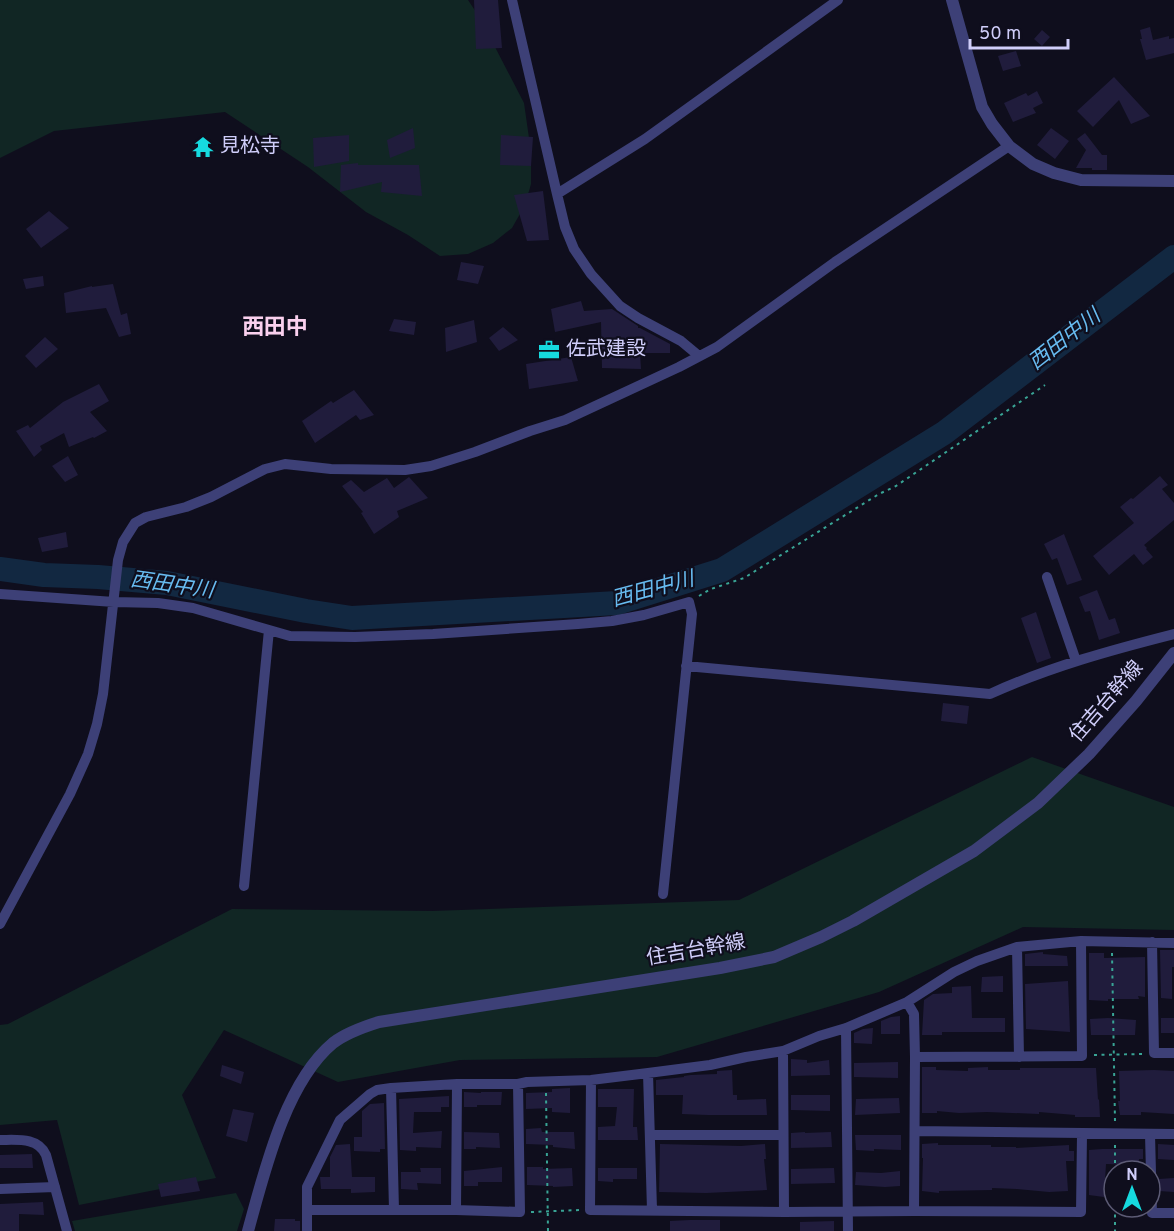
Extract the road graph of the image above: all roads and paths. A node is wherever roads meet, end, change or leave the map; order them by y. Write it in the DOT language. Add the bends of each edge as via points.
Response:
graph roads {
  1 [pos="512,0"];
  2 [pos="838,0"];
  3 [pos="952,0"];
  4 [pos="1009,146"];
  5 [pos="1174,182"];
  6 [pos="557,194"];
  7 [pos="699,356"];
  8 [pos="1045,386"];
  9 [pos="1047,577"];
  10 [pos="0,594"];
  11 [pos="114,597"];
  12 [pos="689,602"];
  13 [pos="269,630"];
  14 [pos="1174,634"];
  15 [pos="1174,653"];
  16 [pos="1076,661"];
  17 [pos="686,666"];
  18 [pos="244,886"];
  19 [pos="663,894"];
  20 [pos="0,924"];
  21 [pos="1081,941"];
  22 [pos="1112,941"];
  23 [pos="1152,942"];
  24 [pos="1174,942"];
  25 [pos="1017,948"];
  26 [pos="907,1002"];
  27 [pos="846,1028"];
  28 [pos="783,1051"];
  29 [pos="1154,1053"];
  30 [pos="1174,1053"];
  31 [pos="1114,1055"];
  32 [pos="1082,1056"];
  33 [pos="915,1057"];
  34 [pos="1019,1057"];
  35 [pos="648,1073"];
  36 [pos="591,1080"];
  37 [pos="546,1081"];
  38 [pos="458,1084"];
  39 [pos="518,1084"];
  40 [pos="391,1088"];
  41 [pos="915,1131"];
  42 [pos="1082,1134"];
  43 [pos="1115,1134"];
  44 [pos="1150,1134"];
  45 [pos="1174,1134"];
  46 [pos="650,1135"];
  47 [pos="783,1135"];
  48 [pos="0,1140"];
  49 [pos="1115,1159"];
  50 [pos="55,1187"];
  51 [pos="0,1189"];
  52 [pos="307,1210"];
  53 [pos="394,1210"];
  54 [pos="456,1210"];
  55 [pos="590,1210"];
  56 [pos="652,1210"];
  57 [pos="548,1211"];
  58 [pos="914,1211"];
  59 [pos="520,1212"];
  60 [pos="784,1212"];
  61 [pos="848,1212"];
  62 [pos="1174,1213"];
  63 [pos="67,1231"];
  64 [pos="248,1231"];
  65 [pos="307,1231"];
  66 [pos="548,1231"];
  67 [pos="848,1231"];
  1 -- 6 [label="street"];
  2 -- 6 [label="street" via="645,139"];
  3 -- 4 [label="street" via="982,107"];
  4 -- 5 [label="street" via="1033,164 1081,180"];
  4 -- 7 [label="street"];
  6 -- 7 [label="street" via="574,249 610,296"];
  7 -- 11 [label="street" via="565,420 431,466 405,470 331,469 285,464 265,469 186,507 146,517 135,523 123,542"];
  8 -- 12 [label="path" via="896,486 744,578 711,589"];
  9 -- 16 [label="street"];
  10 -- 11 [label="street"];
  11 -- 13 [label="street" via="193,608"];
  11 -- 20 [label="street" via="103,694 88,754"];
  12 -- 13 [label="street" via="612,621 474,632 355,637 290,636"];
  12 -- 17 [label="street" via="692,614"];
  13 -- 18 [label="street"];
  14 -- 16 [label="street"];
  15 -- 64 [label="street, 住吉台幹線" via="1089,754 1038,804 974,851 821,937 774,957 720,968 379,1022 334,1042 311,1068 290,1105"];
  16 -- 17 [label="street" via="1023,678 990,694"];
  17 -- 19 [label="street"];
  21 -- 22 [label="street"];
  21 -- 25 [label="street"];
  21 -- 32 [label="street"];
  22 -- 23 [label="street"];
  22 -- 31 [label="path"];
  23 -- 24 [label="street"];
  23 -- 29 [label="street"];
  25 -- 26 [label="street" via="977,961"];
  25 -- 34 [label="street"];
  26 -- 27 [label="street"];
  26 -- 33 [label="street" via="914,1014"];
  27 -- 28 [label="street"];
  27 -- 61 [label="street"];
  28 -- 35 [label="street"];
  28 -- 47 [label="street"];
  29 -- 30 [label="street"];
  29 -- 31 [label="path"];
  31 -- 32 [label="path"];
  31 -- 43 [label="path"];
  32 -- 34 [label="street"];
  33 -- 34 [label="street"];
  33 -- 41 [label="street"];
  35 -- 36 [label="street"];
  35 -- 46 [label="street"];
  36 -- 37 [label="street"];
  36 -- 55 [label="street"];
  37 -- 39 [label="street"];
  37 -- 57 [label="path"];
  38 -- 39 [label="street"];
  38 -- 40 [label="street"];
  38 -- 54 [label="street"];
  39 -- 59 [label="street"];
  40 -- 52 [label="street" via="370,1094 340,1120 307,1187"];
  40 -- 53 [label="street"];
  41 -- 42 [label="street"];
  41 -- 58 [label="street"];
  42 -- 43 [label="street"];
  42 -- 58 [label="street" via="1081,1212"];
  43 -- 44 [label="street"];
  43 -- 49 [label="path"];
  44 -- 45 [label="street"];
  44 -- 62 [label="street" via="1152,1213"];
  46 -- 47 [label="street"];
  46 -- 56 [label="street"];
  47 -- 60 [label="street"];
  48 -- 50 [label="street" via="27,1140 43,1148"];
  50 -- 51 [label="street"];
  50 -- 63 [label="street"];
  52 -- 53 [label="street"];
  52 -- 65 [label="street"];
  53 -- 54 [label="street"];
  54 -- 59 [label="street"];
  55 -- 56 [label="street"];
  55 -- 57 [label="path"];
  56 -- 60 [label="street"];
  57 -- 59 [label="path"];
  57 -- 66 [label="path"];
  58 -- 61 [label="street"];
  60 -- 61 [label="street"];
  61 -- 67 [label="street"];
}
